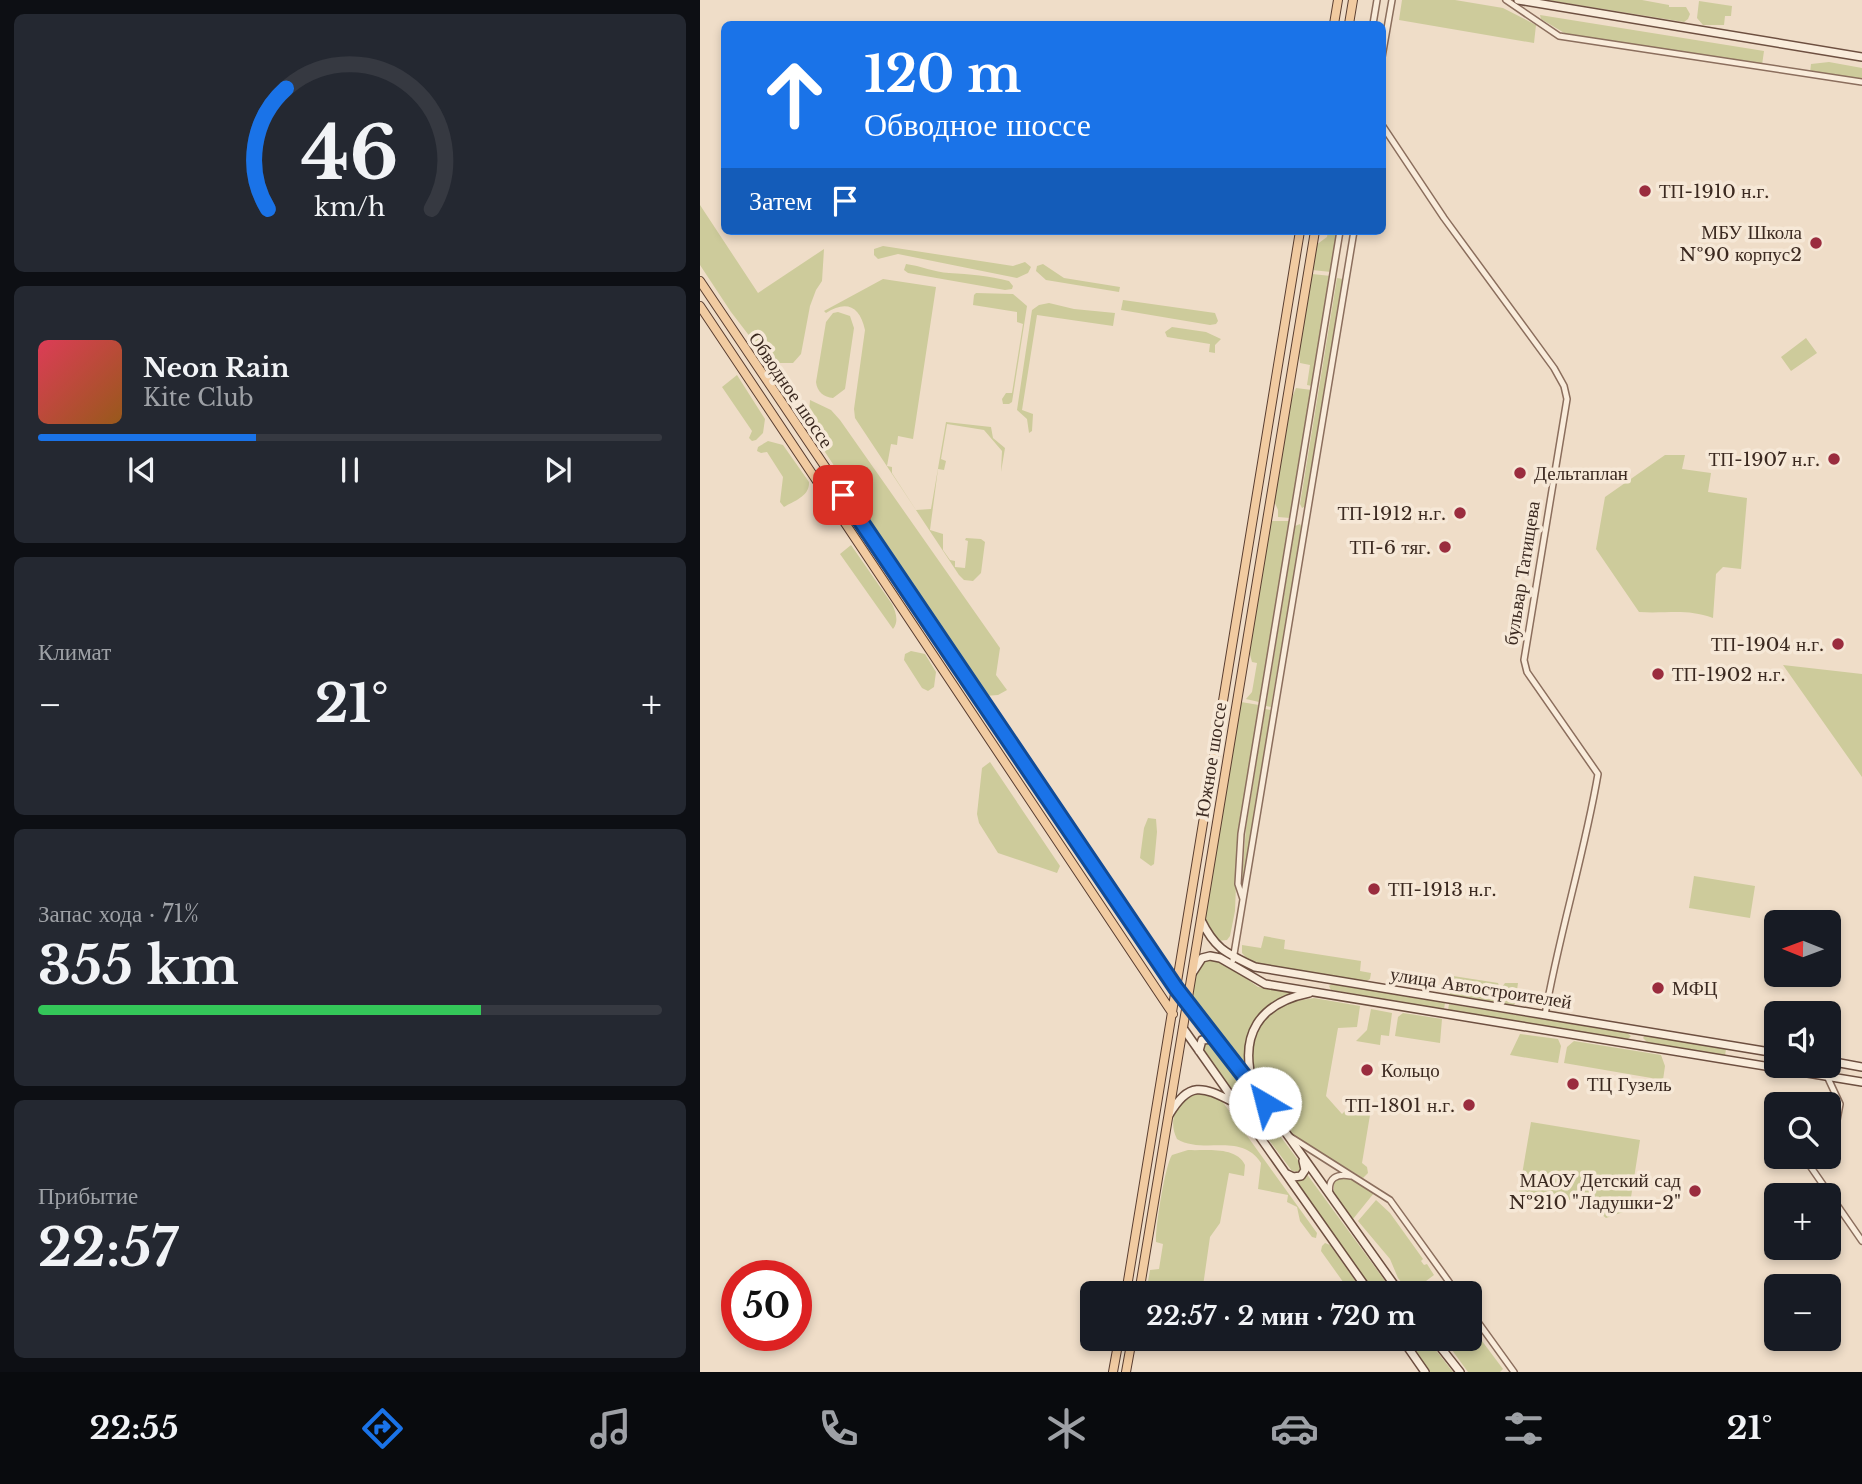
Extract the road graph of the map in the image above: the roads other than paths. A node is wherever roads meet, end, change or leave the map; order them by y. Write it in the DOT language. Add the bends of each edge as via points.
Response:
graph roads {
  1 [pos="1338,0"];
  2 [pos="1353,0"];
  3 [pos="1377,0"];
  4 [pos="1392,0"];
  5 [pos="1506,0"];
  6 [pos="1518,0"];
  7 [pos="1334,21"];
  8 [pos="1350,21"];
  9 [pos="1374,21"];
  10 [pos="1386,34"];
  11 [pos="1862,57"];
  12 [pos="1862,82"];
  13 [pos="1386,131"];
  14 [pos="1299,235"];
  15 [pos="1314,235"];
  16 [pos="1339,235"];
  17 [pos="1353,235"];
  18 [pos="700,281"];
  19 [pos="700,306"];
  20 [pos="1244,902"];
  21 [pos="1201,920"];
  22 [pos="1233,960"];
  23 [pos="1192,972"];
  24 [pos="1326,978"];
  25 [pos="1176,988"];
  26 [pos="1320,992"];
  27 [pos="1187,1003"];
  28 [pos="1172,1013"];
  29 [pos="1545,1014"];
  30 [pos="1183,1028"];
  31 [pos="1639,1030"];
  32 [pos="1215,1040"];
  33 [pos="1637,1045"];
  34 [pos="1199,1051"];
  35 [pos="1764,1051"];
  36 [pos="1841,1063"];
  37 [pos="1764,1066"];
  38 [pos="1862,1067"];
  39 [pos="1839,1078"];
  40 [pos="1862,1082"];
  41 [pos="1254,1088"];
  42 [pos="1236,1103"];
  43 [pos="1169,1116"];
  44 [pos="1287,1134"];
  45 [pos="1301,1154"];
  46 [pos="1812,1169"];
  47 [pos="1285,1173"];
  48 [pos="1354,1177"];
  49 [pos="1331,1197"];
  50 [pos="1862,1241"];
  51 [pos="1128,1281"];
  52 [pos="1141,1281"];
  53 [pos="1362,1281"];
  54 [pos="1390,1281"];
  55 [pos="1448,1281"];
  56 [pos="1482,1328"];
  57 [pos="1117,1351"];
  58 [pos="1130,1351"];
  59 [pos="1410,1351"];
  60 [pos="1443,1351"];
  61 [pos="1113,1372"];
  62 [pos="1126,1372"];
  63 [pos="1425,1372"];
  64 [pos="1460,1372"];
  65 [pos="1514,1372"];
  1 -- 7 [label="main road"];
  2 -- 8 [label="main road"];
  3 -- 9 [label="street"];
  4 -- 10 [label="street"];
  5 -- 12 [label="street" via="1559,36"];
  6 -- 11 [label="main road"];
  13 -- 29 [label="street, бульвар Татищева" via="1554,368 1567,400 1524,660 1527,672 1598,775"];
  14 -- 25 [label="main road, Южное шоссе"];
  15 -- 21 [label="main road, Южное шоссе"];
  16 -- 20 [label="street" via="1241,834 1238,884"];
  17 -- 20 [label="street"];
  18 -- 25 [label="main road, Обводное шоссе"];
  19 -- 28 [label="main road, Обводное шоссе"];
  20 -- 22 [label="street"];
  21 -- 22 [label="main road, улица Автостроителей" via="1211,939"];
  21 -- 23 [label="main road, Южное шоссе"];
  22 -- 23 [label="main road, улица Автостроителей" via="1210,956"];
  22 -- 24 [label="main road, улица Автостроителей"];
  22 -- 26 [label="main road, улица Автостроителей" via="1265,984"];
  23 -- 27 [label="main road, Южное шоссе"];
  24 -- 26 [label="main road"];
  24 -- 29 [label="main road, улица Автостроителей"];
  25 -- 27 [label="main road, Обводное шоссе"];
  25 -- 28 [label="main road, Южное шоссе"];
  26 -- 33 [label="main road, улица Автостроителей"];
  26 -- 41 [label="main road, улица Автостроителей" via="1285,1000 1259,1020 1247,1056"];
  27 -- 30 [label="main road, Южное шоссе"];
  27 -- 32 [label="main road"];
  28 -- 30 [label="main road, Обводное шоссе"];
  28 -- 51 [label="main road, Южное шоссе"];
  29 -- 31 [label="main road, улица Автостроителей"];
  30 -- 34 [label="main road"];
  30 -- 43 [label="main road, Южное шоссе"];
  31 -- 33 [label="main road"];
  31 -- 35 [label="main road, улица Автостроителей"];
  32 -- 34 [label="main road" via="1202,1040"];
  32 -- 41 [label="main road"];
  33 -- 37 [label="main road, улица Автостроителей"];
  34 -- 42 [label="main road"];
  36 -- 38 [label="main road"];
  39 -- 40 [label="main road, улица Автостроителей"];
  41 -- 44 [label="main road"];
  42 -- 43 [label="main road" via="1196,1089 1180,1098"];
  42 -- 47 [label="main road"];
  43 -- 52 [label="main road, Южное шоссе"];
  44 -- 45 [label="main road"];
  44 -- 48 [label="street"];
  45 -- 47 [label="main road" via="1303,1173 1298,1177"];
  45 -- 49 [label="main road"];
  46 -- 50 [label="street"];
  47 -- 53 [label="main road"];
  48 -- 49 [label="street" via="1334,1177"];
  48 -- 55 [label="street" via="1391,1200"];
  49 -- 54 [label="main road"];
  56 -- 65 [label="street"];
  57 -- 61 [label="main road"];
  58 -- 62 [label="main road"];
  59 -- 63 [label="main road"];
  60 -- 64 [label="main road"];
}
